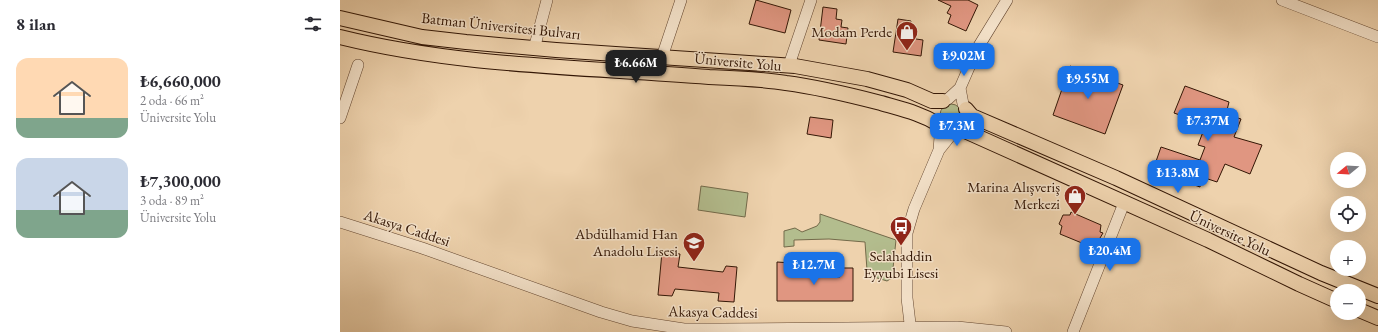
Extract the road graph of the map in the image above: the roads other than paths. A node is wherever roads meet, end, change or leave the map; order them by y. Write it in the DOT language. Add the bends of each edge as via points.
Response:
graph roads {
  1 [pos="547,0"];
  2 [pos="681,0"];
  3 [pos="811,0"];
  4 [pos="1007,0"];
  5 [pos="1282,0"];
  6 [pos="340,18"];
  7 [pos="340,37"];
  8 [pos="1378,37"];
  9 [pos="534,49"];
  10 [pos="662,57"];
  11 [pos="358,65"];
  12 [pos="789,65"];
  13 [pos="960,88"];
  14 [pos="946,100"];
  15 [pos="964,107"];
  16 [pos="340,118"];
  17 [pos="938,124"];
  18 [pos="955,130"];
  19 [pos="939,150"];
  20 [pos="1124,202"];
  21 [pos="340,222"];
  22 [pos="1378,296"];
  23 [pos="1330,298"];
  24 [pos="1366,313"];
  25 [pos="1378,318"];
  26 [pos="911,329"];
  27 [pos="1006,332"];
  28 [pos="1074,332"];
  1 -- 9 [label="street"];
  2 -- 10 [label="street"];
  3 -- 12 [label="street"];
  4 -- 13 [label="street" via="977,49"];
  5 -- 8 [label="street"];
  6 -- 9 [label="main road, Batman Üniversitesi Bulvarı" via="422,37"];
  7 -- 17 [label="main road, Üniversite Yolu" via="410,52 459,58 785,82 909,111"];
  9 -- 10 [label="main road, Batman Üniversitesi Bulvarı"];
  10 -- 12 [label="main road, Batman Üniversitesi Bulvarı"];
  11 -- 16 [label="street"];
  12 -- 14 [label="main road, Batman Üniversitesi Bulvarı" via="867,79 932,100"];
  13 -- 14 [label="street"];
  13 -- 15 [label="street"];
  14 -- 15 [label="main road" via="954,99"];
  14 -- 17 [label="main road" via="936,109"];
  15 -- 18 [label="main road" via="967,114 964,124"];
  15 -- 22 [label="main road" via="972,116 1116,178 1321,273"];
  17 -- 18 [label="main road" via="946,130"];
  17 -- 19 [label="street"];
  18 -- 19 [label="street"];
  18 -- 20 [label="main road, Üniversite Yolu" via="964,131"];
  19 -- 26 [label="street" via="914,209 907,233 907,298"];
  20 -- 23 [label="main road, Üniversite Yolu"];
  20 -- 28 [label="street"];
  21 -- 26 [label="street, Akasya Caddesi" via="422,248 601,312 660,327"];
  24 -- 25 [label="main road"];
  26 -- 27 [label="street, Akasya Caddesi" via="957,326"];
}
